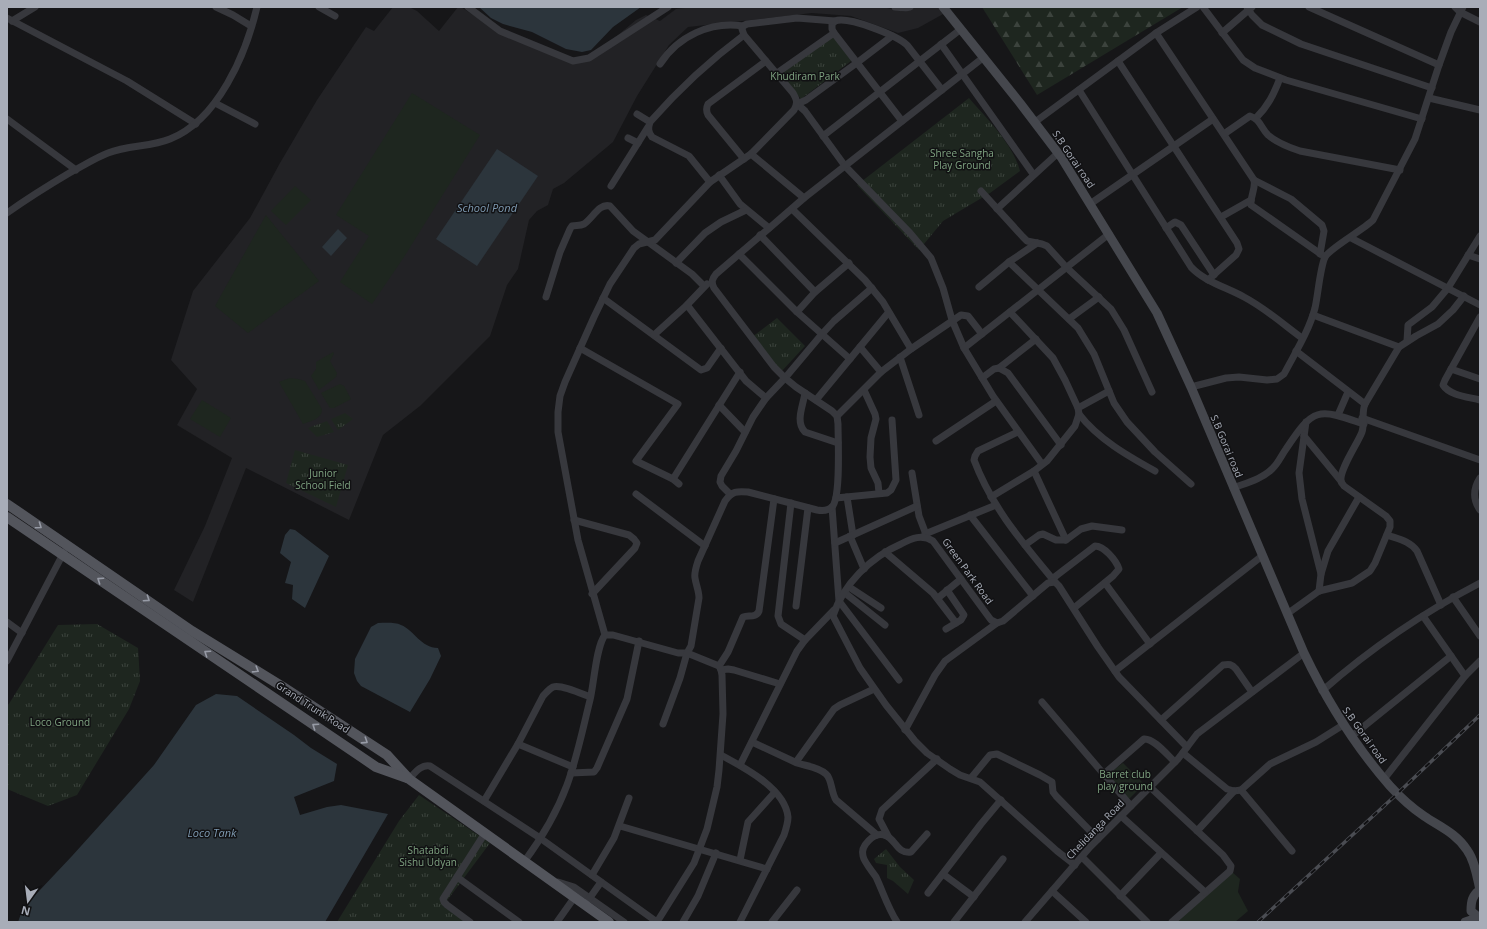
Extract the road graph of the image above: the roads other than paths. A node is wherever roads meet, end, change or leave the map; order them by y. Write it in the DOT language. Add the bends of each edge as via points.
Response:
graph roads {
  1 [pos="35,7"];
  2 [pos="216,7"];
  3 [pos="257,7"];
  4 [pos="319,7"];
  5 [pos="468,7"];
  6 [pos="668,7"];
  7 [pos="895,7"];
  8 [pos="910,7"];
  9 [pos="943,7"];
  10 [pos="1197,7"];
  11 [pos="1203,7"];
  12 [pos="1309,7"];
  13 [pos="1249,8"];
  14 [pos="1459,9"];
  15 [pos="335,16"];
  16 [pos="9,19"];
  17 [pos="835,21"];
  18 [pos="1480,22"];
  19 [pos="251,26"];
  20 [pos="743,26"];
  21 [pos="961,29"];
  22 [pos="834,33"];
  23 [pos="1156,33"];
  24 [pos="1222,33"];
  25 [pos="744,35"];
  26 [pos="892,36"];
  27 [pos="941,44"];
  28 [pos="984,57"];
  29 [pos="766,61"];
  30 [pos="919,61"];
  31 [pos="1118,61"];
  32 [pos="858,62"];
  33 [pos="660,64"];
  34 [pos="1439,65"];
  35 [pos="777,74"];
  36 [pos="963,74"];
  37 [pos="1280,78"];
  38 [pos="1432,88"];
  39 [pos="942,90"];
  40 [pos="1079,90"];
  41 [pos="880,92"];
  42 [pos="1429,98"];
  43 [pos="215,103"];
  44 [pos="797,104"];
  45 [pos="1480,110"];
  46 [pos="637,114"];
  47 [pos="1256,118"];
  48 [pos="7,119"];
  49 [pos="1213,119"];
  50 [pos="1422,119"];
  51 [pos="902,121"];
  52 [pos="1035,122"];
  53 [pos="196,124"];
  54 [pos="255,124"];
  55 [pos="649,125"];
  56 [pos="1224,134"];
  57 [pos="823,136"];
  58 [pos="628,138"];
  59 [pos="638,143"];
  60 [pos="1174,146"];
  61 [pos="1058,153"];
  62 [pos="750,154"];
  63 [pos="744,158"];
  64 [pos="845,166"];
  65 [pos="76,170"];
  66 [pos="1400,170"];
  67 [pos="1033,174"];
  68 [pos="1133,174"];
  69 [pos="720,175"];
  70 [pos="1254,180"];
  71 [pos="710,182"];
  72 [pos="611,186"];
  73 [pos="980,191"];
  74 [pos="804,198"];
  75 [pos="1251,200"];
  76 [pos="1090,204"];
  77 [pos="792,209"];
  78 [pos="997,209"];
  79 [pos="746,210"];
  80 [pos="7,213"];
  81 [pos="1221,217"];
  82 [pos="769,228"];
  83 [pos="1166,228"];
  84 [pos="1109,234"];
  85 [pos="760,235"];
  86 [pos="1480,236"];
  87 [pos="1350,238"];
  88 [pos="648,242"];
  89 [pos="1037,244"];
  90 [pos="739,254"];
  91 [pos="1468,255"];
  92 [pos="1323,256"];
  93 [pos="1480,259"];
  94 [pos="1009,262"];
  95 [pos="676,263"];
  96 [pos="849,264"];
  97 [pos="1066,267"];
  98 [pos="1211,277"];
  99 [pos="713,278"];
  100 [pos="704,286"];
  101 [pos="979,287"];
  102 [pos="872,288"];
  103 [pos="1448,288"];
  104 [pos="1037,290"];
  105 [pos="815,292"];
  106 [pos="1464,296"];
  107 [pos="546,297"];
  108 [pos="1100,297"];
  109 [pos="603,298"];
  110 [pos="687,305"];
  111 [pos="1480,305"];
  112 [pos="797,312"];
  113 [pos="1010,312"];
  114 [pos="888,313"];
  115 [pos="1312,315"];
  116 [pos="1480,317"];
  117 [pos="1069,319"];
  118 [pos="952,320"];
  119 [pos="822,334"];
  120 [pos="982,334"];
  121 [pos="654,335"];
  122 [pos="1302,338"];
  123 [pos="1036,339"];
  124 [pos="1407,341"];
  125 [pos="860,347"];
  126 [pos="1399,347"];
  127 [pos="580,348"];
  128 [pos="721,348"];
  129 [pos="964,348"];
  130 [pos="911,349"];
  131 [pos="1296,351"];
  132 [pos="900,357"];
  133 [pos="850,359"];
  134 [pos="999,368"];
  135 [pos="1451,369"];
  136 [pos="740,372"];
  137 [pos="881,372"];
  138 [pos="785,378"];
  139 [pos="982,378"];
  140 [pos="1480,380"];
  141 [pos="1190,387"];
  142 [pos="864,390"];
  143 [pos="1109,391"];
  144 [pos="1152,392"];
  145 [pos="1348,392"];
  146 [pos="805,393"];
  147 [pos="766,398"];
  148 [pos="816,400"];
  149 [pos="1480,400"];
  150 [pos="996,401"];
  151 [pos="1365,404"];
  152 [pos="719,405"];
  153 [pos="1079,411"];
  154 [pos="919,415"];
  155 [pos="1338,415"];
  156 [pos="837,416"];
  157 [pos="892,420"];
  158 [pos="1363,421"];
  159 [pos="1306,422"];
  160 [pos="745,432"];
  161 [pos="1018,432"];
  162 [pos="1304,436"];
  163 [pos="936,441"];
  164 [pos="838,443"];
  165 [pos="1061,444"];
  166 [pos="1480,460"];
  167 [pos="1042,464"];
  168 [pos="1034,471"];
  169 [pos="1155,471"];
  170 [pos="912,473"];
  171 [pos="1480,478"];
  172 [pos="672,479"];
  173 [pos="1341,481"];
  174 [pos="679,484"];
  175 [pos="1191,484"];
  176 [pos="1233,488"];
  177 [pos="879,493"];
  178 [pos="636,494"];
  179 [pos="730,494"];
  180 [pos="847,497"];
  181 [pos="991,497"];
  182 [pos="1359,497"];
  183 [pos="836,498"];
  184 [pos="774,499"];
  185 [pos="791,503"];
  186 [pos="7,504"];
  187 [pos="996,505"];
  188 [pos="917,506"];
  189 [pos="832,507"];
  190 [pos="808,508"];
  191 [pos="1480,510"];
  192 [pos="970,515"];
  193 [pos="7,516"];
  194 [pos="574,520"];
  195 [pos="1122,530"];
  196 [pos="926,535"];
  197 [pos="1387,535"];
  198 [pos="851,536"];
  199 [pos="1066,540"];
  200 [pos="835,543"];
  201 [pos="1025,545"];
  202 [pos="705,546"];
  203 [pos="65,550"];
  204 [pos="885,552"];
  205 [pos="1262,556"];
  206 [pos="864,569"];
  207 [pos="1321,574"];
  208 [pos="961,580"];
  209 [pos="1053,580"];
  210 [pos="1480,583"];
  211 [pos="1105,584"];
  212 [pos="849,587"];
  213 [pos="947,590"];
  214 [pos="1318,591"];
  215 [pos="845,593"];
  216 [pos="592,594"];
  217 [pos="1033,596"];
  218 [pos="1453,597"];
  219 [pos="938,598"];
  220 [pos="839,601"];
  221 [pos="1440,605"];
  222 [pos="796,606"];
  223 [pos="835,608"];
  224 [pos="881,608"];
  225 [pos="1074,608"];
  226 [pos="1287,614"];
  227 [pos="1423,616"];
  228 [pos="7,622"];
  229 [pos="956,623"];
  230 [pos="997,623"];
  231 [pos="885,625"];
  232 [pos="946,629"];
  233 [pos="22,633"];
  234 [pos="605,635"];
  235 [pos="1480,636"];
  236 [pos="805,640"];
  237 [pos="639,641"];
  238 [pos="1150,644"];
  239 [pos="687,653"];
  240 [pos="1304,653"];
  241 [pos="1451,656"];
  242 [pos="1480,661"];
  243 [pos="7,662"];
  244 [pos="720,668"];
  245 [pos="1115,671"];
  246 [pos="1465,676"];
  247 [pos="899,680"];
  248 [pos="780,684"];
  249 [pos="874,689"];
  250 [pos="1322,690"];
  251 [pos="1252,692"];
  252 [pos="590,697"];
  253 [pos="1042,702"];
  254 [pos="1161,720"];
  255 [pos="663,724"];
  256 [pos="1343,725"];
  257 [pos="905,730"];
  258 [pos="1352,736"];
  259 [pos="752,742"];
  260 [pos="518,744"];
  261 [pos="1185,750"];
  262 [pos="721,755"];
  263 [pos="937,759"];
  264 [pos="796,762"];
  265 [pos="1175,762"];
  266 [pos="740,765"];
  267 [pos="572,770"];
  268 [pos="1104,774"];
  269 [pos="972,778"];
  270 [pos="409,779"];
  271 [pos="1384,779"];
  272 [pos="1150,787"];
  273 [pos="1237,790"];
  274 [pos="775,792"];
  275 [pos="629,798"];
  276 [pos="1001,800"];
  277 [pos="484,802"];
  278 [pos="1131,806"];
  279 [pos="1121,816"];
  280 [pos="620,826"];
  281 [pos="1197,831"];
  282 [pos="485,833"];
  283 [pos="927,834"];
  284 [pos="877,835"];
  285 [pos="888,836"];
  286 [pos="540,838"];
  287 [pos="1098,840"];
  288 [pos="700,850"];
  289 [pos="1292,851"];
  290 [pos="716,853"];
  291 [pos="1161,853"];
  292 [pos="1082,857"];
  293 [pos="1003,859"];
  294 [pos="740,860"];
  295 [pos="524,862"];
  296 [pos="1076,865"];
  297 [pos="767,869"];
  298 [pos="942,874"];
  299 [pos="592,875"];
  300 [pos="457,877"];
  301 [pos="550,880"];
  302 [pos="601,882"];
  303 [pos="797,890"];
  304 [pos="1480,890"];
  305 [pos="1052,891"];
  306 [pos="1205,892"];
  307 [pos="928,893"];
  308 [pos="1120,896"];
  309 [pos="974,897"];
  310 [pos="574,898"];
  311 [pos="589,899"];
  312 [pos="1479,917"];
  313 [pos="470,922"];
  314 [pos="519,922"];
  315 [pos="557,922"];
  316 [pos="609,922"];
  317 [pos="624,922"];
  318 [pos="657,922"];
  319 [pos="682,922"];
  320 [pos="740,922"];
  321 [pos="772,922"];
  322 [pos="897,922"];
  323 [pos="954,922"];
  324 [pos="1026,922"];
  325 [pos="1086,922"];
  326 [pos="1147,922"];
  327 [pos="1172,922"];
  328 [pos="1465,922"];
  1 -- 16 [label="street"];
  2 -- 19 [label="street"];
  3 -- 19 [label="street"];
  4 -- 15 [label="street"];
  5 -- 6 [label="street" via="500,31 573,61 589,58"];
  7 -- 8 [label="street"];
  9 -- 21 [label="street, S.B Gorai road"];
  10 -- 23 [label="street"];
  11 -- 24 [label="street"];
  12 -- 34 [label="street"];
  13 -- 24 [label="street"];
  13 -- 38 [label="street" via="1262,25 1301,44"];
  14 -- 18 [label="street"];
  14 -- 34 [label="street"];
  16 -- 53 [label="street" via="127,81"];
  17 -- 20 [label="street" via="797,18"];
  17 -- 22 [label="street" via="832,24"];
  17 -- 26 [label="street" via="845,19"];
  19 -- 43 [label="street" via="229,81"];
  20 -- 25 [label="street"];
  20 -- 33 [label="street" via="722,24 699,31 669,50"];
  21 -- 27 [label="street"];
  21 -- 28 [label="street, S.B Gorai road"];
  22 -- 32 [label="street"];
  22 -- 35 [label="street"];
  23 -- 31 [label="street"];
  23 -- 49 [label="street"];
  24 -- 37 [label="street" via="1243,60 1254,68"];
  25 -- 29 [label="street"];
  25 -- 55 [label="street" via="689,80"];
  26 -- 30 [label="street" via="902,40"];
  26 -- 32 [label="street"];
  27 -- 30 [label="street"];
  27 -- 36 [label="street"];
  28 -- 36 [label="street"];
  28 -- 52 [label="street, S.B Gorai road"];
  29 -- 35 [label="street"];
  29 -- 63 [label="street" via="706,107 708,115"];
  30 -- 39 [label="street"];
  30 -- 41 [label="street"];
  31 -- 40 [label="street"];
  31 -- 60 [label="street"];
  32 -- 41 [label="street"];
  32 -- 44 [label="street"];
  34 -- 38 [label="street"];
  35 -- 44 [label="street" via="797,99"];
  36 -- 39 [label="street"];
  36 -- 67 [label="street"];
  37 -- 47 [label="street" via="1273,97"];
  37 -- 50 [label="street"];
  38 -- 42 [label="street"];
  39 -- 51 [label="street"];
  40 -- 52 [label="street"];
  40 -- 68 [label="street"];
  41 -- 51 [label="street"];
  41 -- 57 [label="street"];
  42 -- 45 [label="street"];
  42 -- 50 [label="street"];
  43 -- 53 [label="street"];
  43 -- 54 [label="street"];
  44 -- 57 [label="street"];
  44 -- 62 [label="street"];
  46 -- 55 [label="street"];
  47 -- 56 [label="street" via="1250,116"];
  47 -- 66 [label="street" via="1266,133 1274,139 1300,151"];
  48 -- 65 [label="street"];
  49 -- 56 [label="street"];
  49 -- 60 [label="street"];
  50 -- 66 [label="street"];
  51 -- 64 [label="street"];
  52 -- 61 [label="street, S.B Gorai road"];
  53 -- 65 [label="street" via="169,140 115,151 94,159"];
  55 -- 59 [label="street"];
  55 -- 71 [label="street" via="649,134 652,137 689,156"];
  56 -- 70 [label="street"];
  57 -- 64 [label="street"];
  58 -- 59 [label="street"];
  59 -- 72 [label="street"];
  60 -- 68 [label="street"];
  60 -- 81 [label="street"];
  61 -- 67 [label="street"];
  61 -- 76 [label="street, S.B Gorai road"];
  62 -- 63 [label="street"];
  62 -- 74 [label="street"];
  63 -- 69 [label="street"];
  64 -- 74 [label="street"];
  64 -- 118 [label="street" via="931,258"];
  65 -- 80 [label="street" via="40,190"];
  66 -- 87 [label="street" via="1373,220"];
  67 -- 78 [label="street"];
  68 -- 76 [label="street"];
  68 -- 83 [label="street"];
  69 -- 71 [label="street"];
  69 -- 79 [label="street" via="735,199"];
  70 -- 75 [label="street"];
  70 -- 92 [label="street" via="1291,199 1322,225"];
  71 -- 88 [label="street" via="655,240"];
  73 -- 78 [label="street"];
  74 -- 77 [label="street"];
  75 -- 81 [label="street"];
  75 -- 92 [label="street" via="1251,205 1255,209"];
  76 -- 84 [label="street, S.B Gorai road"];
  77 -- 82 [label="street"];
  77 -- 96 [label="street"];
  78 -- 89 [label="street" via="1027,241"];
  79 -- 82 [label="street"];
  79 -- 95 [label="street" via="705,233"];
  81 -- 98 [label="street" via="1239,249 1236,255"];
  82 -- 85 [label="street"];
  83 -- 98 [label="street" via="1191,267 1198,274"];
  83 -- 98 [label="street" via="1175,222 1181,225"];
  84 -- 97 [label="street"];
  84 -- 141 [label="street, S.B Gorai road" via="1157,313"];
  85 -- 90 [label="street"];
  85 -- 105 [label="street"];
  86 -- 91 [label="street"];
  87 -- 92 [label="street"];
  87 -- 103 [label="street"];
  88 -- 95 [label="street"];
  88 -- 107 [label="street" via="633,231 610,206 602,206 586,223 572,226 570,229"];
  88 -- 109 [label="street" via="634,248"];
  89 -- 94 [label="street"];
  89 -- 97 [label="street" via="1047,246"];
  90 -- 99 [label="street"];
  90 -- 112 [label="street"];
  91 -- 93 [label="street"];
  91 -- 103 [label="street"];
  92 -- 115 [label="street"];
  94 -- 101 [label="street"];
  94 -- 104 [label="street"];
  95 -- 100 [label="street"];
  96 -- 102 [label="street"];
  96 -- 105 [label="street"];
  97 -- 104 [label="street"];
  97 -- 108 [label="street"];
  98 -- 122 [label="street" via="1258,305"];
  99 -- 100 [label="street"];
  99 -- 138 [label="street" via="714,288 750,337"];
  100 -- 110 [label="street"];
  102 -- 114 [label="street"];
  102 -- 119 [label="street"];
  103 -- 106 [label="street"];
  103 -- 124 [label="street" via="1432,307 1408,325"];
  104 -- 113 [label="street"];
  104 -- 117 [label="street"];
  105 -- 112 [label="street"];
  106 -- 111 [label="street"];
  106 -- 124 [label="street" via="1438,324"];
  108 -- 117 [label="street"];
  108 -- 144 [label="street" via="1118,319"];
  109 -- 121 [label="street"];
  109 -- 127 [label="street"];
  110 -- 121 [label="street"];
  110 -- 128 [label="street"];
  112 -- 119 [label="street"];
  113 -- 120 [label="street"];
  113 -- 123 [label="street"];
  114 -- 125 [label="street"];
  114 -- 130 [label="street"];
  115 -- 122 [label="street"];
  115 -- 126 [label="street"];
  116 -- 135 [label="street"];
  117 -- 143 [label="street" via="1088,344"];
  118 -- 120 [label="street" via="961,315 968,316"];
  118 -- 129 [label="street"];
  118 -- 130 [label="street"];
  119 -- 133 [label="street"];
  119 -- 138 [label="street"];
  120 -- 129 [label="street"];
  121 -- 128 [label="street" via="701,370 707,368"];
  122 -- 131 [label="street"];
  123 -- 134 [label="street"];
  123 -- 153 [label="street" via="1060,369"];
  124 -- 126 [label="street"];
  125 -- 133 [label="street"];
  125 -- 137 [label="street"];
  126 -- 151 [label="street"];
  127 -- 172 [label="street" via="678,404 636,461"];
  127 -- 194 [label="street" via="560,396 557,424"];
  128 -- 136 [label="street"];
  129 -- 139 [label="street"];
  130 -- 132 [label="street"];
  131 -- 141 [label="street" via="1284,374 1277,380 1226,378"];
  131 -- 145 [label="street"];
  132 -- 137 [label="street"];
  132 -- 154 [label="street"];
  133 -- 148 [label="street"];
  134 -- 139 [label="street"];
  134 -- 165 [label="street" via="1008,373"];
  135 -- 140 [label="street"];
  135 -- 149 [label="street" via="1445,380 1446,390"];
  136 -- 147 [label="street" via="751,386"];
  136 -- 152 [label="street"];
  137 -- 142 [label="street"];
  138 -- 146 [label="street"];
  138 -- 147 [label="street"];
  139 -- 150 [label="street"];
  141 -- 176 [label="street, S.B Gorai road"];
  142 -- 156 [label="street"];
  142 -- 177 [label="street" via="876,414 870,457"];
  143 -- 153 [label="street"];
  143 -- 175 [label="street" via="1117,408 1139,436"];
  145 -- 151 [label="street"];
  145 -- 155 [label="street"];
  146 -- 148 [label="street"];
  146 -- 164 [label="street" via="799,422 801,428 805,432"];
  147 -- 160 [label="street"];
  148 -- 156 [label="street"];
  150 -- 161 [label="street"];
  150 -- 163 [label="street"];
  151 -- 158 [label="street" via="1362,411"];
  152 -- 160 [label="street"];
  152 -- 172 [label="street"];
  153 -- 165 [label="street" via="1075,426"];
  153 -- 169 [label="street" via="1087,424"];
  155 -- 158 [label="street"];
  155 -- 159 [label="street" via="1322,413 1314,415"];
  156 -- 164 [label="street"];
  157 -- 177 [label="street" via="896,480 891,490"];
  158 -- 166 [label="street"];
  158 -- 173 [label="street" via="1362,431 1344,467"];
  159 -- 162 [label="street"];
  159 -- 176 [label="street" via="1272,469"];
  160 -- 179 [label="street" via="721,476 722,486"];
  161 -- 167 [label="street"];
  161 -- 181 [label="street" via="978,451 975,456 976,466"];
  162 -- 173 [label="street"];
  162 -- 207 [label="street" via="1299,473 1300,487"];
  164 -- 183 [label="street"];
  165 -- 167 [label="street"];
  167 -- 168 [label="street"];
  168 -- 181 [label="street"];
  168 -- 199 [label="street"];
  170 -- 188 [label="street"];
  171 -- 191 [label="street" via="1474,492 1475,503"];
  172 -- 174 [label="street"];
  173 -- 182 [label="street"];
  176 -- 205 [label="street, S.B Gorai road"];
  177 -- 180 [label="street"];
  178 -- 202 [label="street"];
  179 -- 184 [label="street" via="736,491 748,492"];
  179 -- 202 [label="street"];
  180 -- 183 [label="street"];
  180 -- 198 [label="street"];
  181 -- 187 [label="street"];
  182 -- 197 [label="street" via="1390,521"];
  182 -- 207 [label="street" via="1328,551"];
  183 -- 189 [label="street"];
  184 -- 185 [label="street"];
  184 -- 244 [label="street" via="759,611 754,616 743,617"];
  185 -- 190 [label="street"];
  185 -- 236 [label="street" via="778,616 781,624"];
  186 -- 203 [label="main road, Grand Trunk Road, one-way"];
  187 -- 192 [label="street"];
  187 -- 201 [label="street"];
  188 -- 196 [label="street"];
  188 -- 198 [label="street"];
  189 -- 190 [label="street" via="826,511"];
  189 -- 200 [label="street"];
  190 -- 222 [label="street"];
  192 -- 196 [label="street"];
  192 -- 217 [label="street"];
  193 -- 203 [label="main road"];
  194 -- 216 [label="street"];
  194 -- 216 [label="street" via="629,535 636,543 635,548"];
  195 -- 199 [label="street" via="1092,526 1080,529"];
  196 -- 204 [label="street, Green Park Road" via="911,539"];
  196 -- 208 [label="street, Green Park Road"];
  197 -- 214 [label="street" via="1370,571 1352,583"];
  197 -- 221 [label="street" via="1406,541 1417,550"];
  198 -- 200 [label="street"];
  198 -- 206 [label="street"];
  199 -- 201 [label="street" via="1061,541 1039,534"];
  200 -- 220 [label="street"];
  201 -- 209 [label="street"];
  202 -- 239 [label="street" via="695,571 699,598 691,646"];
  203 -- 233 [label="street"];
  203 -- 270 [label="main road, Grand Trunk Road, one-way" via="283,687 387,756"];
  270 -- 203 [label="main road, one-way" via="376,767"];
  204 -- 206 [label="street, Green Park Road"];
  204 -- 219 [label="street"];
  205 -- 226 [label="street, S.B Gorai road"];
  205 -- 238 [label="street"];
  206 -- 212 [label="street, Green Park Road"];
  207 -- 214 [label="street"];
  208 -- 213 [label="street"];
  208 -- 230 [label="street, Green Park Road" via="991,620"];
  209 -- 211 [label="street" via="1091,547 1099,546 1119,568"];
  209 -- 217 [label="street"];
  209 -- 225 [label="street"];
  210 -- 218 [label="street"];
  211 -- 225 [label="street"];
  211 -- 238 [label="street"];
  212 -- 215 [label="street, Green Park Road"];
  212 -- 224 [label="street"];
  213 -- 219 [label="street"];
  213 -- 229 [label="street" via="963,612 963,617"];
  214 -- 226 [label="street"];
  215 -- 220 [label="street, Green Park Road"];
  215 -- 231 [label="street"];
  216 -- 234 [label="street"];
  217 -- 230 [label="street"];
  218 -- 221 [label="street"];
  218 -- 235 [label="street"];
  219 -- 229 [label="street"];
  220 -- 223 [label="street, Green Park Road"];
  220 -- 247 [label="street"];
  221 -- 227 [label="street"];
  223 -- 236 [label="street, Green Park Road"];
  223 -- 249 [label="street" via="833,616"];
  225 -- 245 [label="street"];
  226 -- 240 [label="street, S.B Gorai road"];
  227 -- 241 [label="street"];
  227 -- 250 [label="street" via="1367,654"];
  228 -- 233 [label="street"];
  229 -- 232 [label="street"];
  230 -- 257 [label="street" via="945,661"];
  233 -- 243 [label="street"];
  234 -- 237 [label="street" via="613,634"];
  234 -- 252 [label="street" via="600,644"];
  236 -- 248 [label="street, Green Park Road"];
  237 -- 239 [label="street" via="678,653"];
  237 -- 267 [label="street" via="627,699 597,768 590,773"];
  238 -- 245 [label="street"];
  239 -- 244 [label="street"];
  239 -- 255 [label="street"];
  240 -- 250 [label="street, S.B Gorai road"];
  240 -- 251 [label="street, Chelidanga Road"];
  241 -- 246 [label="street"];
  241 -- 258 [label="street"];
  242 -- 246 [label="street"];
  244 -- 248 [label="street"];
  244 -- 262 [label="street" via="723,714"];
  245 -- 254 [label="street"];
  246 -- 271 [label="street"];
  248 -- 259 [label="street, Green Park Road"];
  249 -- 257 [label="street"];
  249 -- 264 [label="street" via="834,709"];
  250 -- 256 [label="street, S.B Gorai road"];
  251 -- 254 [label="street" via="1233,665 1228,664"];
  251 -- 261 [label="street, Chelidanga Road" via="1200,731"];
  252 -- 260 [label="street" via="560,687 548,690"];
  252 -- 267 [label="street"];
  253 -- 268 [label="street"];
  254 -- 261 [label="street"];
  256 -- 258 [label="street, S.B Gorai road"];
  256 -- 273 [label="street" via="1316,742 1270,764"];
  257 -- 263 [label="street"];
  258 -- 271 [label="street, S.B Gorai road"];
  259 -- 264 [label="street"];
  259 -- 266 [label="street, Green Park Road"];
  260 -- 267 [label="street"];
  260 -- 277 [label="street"];
  261 -- 265 [label="street, Chelidanga Road"];
  261 -- 273 [label="street" via="1227,789"];
  262 -- 266 [label="street"];
  262 -- 288 [label="street" via="708,829"];
  263 -- 269 [label="street" via="960,775"];
  263 -- 285 [label="street" via="882,810 879,819"];
  264 -- 284 [label="street" via="827,774 836,800"];
  265 -- 268 [label="street" via="1149,739 1144,739"];
  265 -- 272 [label="street, Chelidanga Road"];
  266 -- 274 [label="street" via="763,780"];
  267 -- 286 [label="street" via="556,810"];
  268 -- 278 [label="street"];
  269 -- 276 [label="street"];
  269 -- 287 [label="street" via="990,755 996,754 1040,775 1052,782 1056,796"];
  270 -- 277 [label="street" via="422,767 430,766"];
  270 -- 282 [label="main road, Grand Trunk Road"];
  271 -- 304 [label="street, S.B Gorai road" via="1415,810 1444,827 1467,849"];
  272 -- 278 [label="street, Chelidanga Road"];
  272 -- 281 [label="street"];
  273 -- 281 [label="street"];
  273 -- 289 [label="street"];
  274 -- 294 [label="street" via="748,822"];
  274 -- 297 [label="street" via="786,810 788,825"];
  275 -- 280 [label="street"];
  276 -- 296 [label="street"];
  276 -- 298 [label="street"];
  277 -- 286 [label="street"];
  278 -- 279 [label="street, Chelidanga Road"];
  279 -- 287 [label="street, Chelidanga Road"];
  279 -- 291 [label="street"];
  280 -- 288 [label="street"];
  280 -- 299 [label="street"];
  281 -- 306 [label="street" via="1231,866 1230,871"];
  282 -- 295 [label="main road, Grand Trunk Road"];
  282 -- 300 [label="street"];
  283 -- 285 [label="street" via="915,849 906,853"];
  284 -- 285 [label="street"];
  284 -- 322 [label="street" via="871,839 862,854"];
  286 -- 295 [label="street"];
  286 -- 299 [label="street"];
  287 -- 292 [label="street, Chelidanga Road"];
  288 -- 290 [label="street"];
  288 -- 318 [label="street"];
  290 -- 294 [label="street"];
  290 -- 319 [label="street" via="698,896"];
  291 -- 306 [label="street"];
  291 -- 308 [label="street"];
  292 -- 296 [label="street, Chelidanga Road"];
  292 -- 308 [label="street"];
  293 -- 309 [label="street"];
  294 -- 297 [label="street"];
  295 -- 301 [label="main road, Grand Trunk Road"];
  296 -- 305 [label="street, Chelidanga Road"];
  297 -- 320 [label="street"];
  298 -- 307 [label="street"];
  298 -- 309 [label="street"];
  299 -- 302 [label="street"];
  300 -- 313 [label="street" via="445,895 444,902"];
  300 -- 314 [label="street"];
  301 -- 310 [label="main road, Grand Trunk Road"];
  301 -- 311 [label="street" via="574,887"];
  302 -- 311 [label="street"];
  302 -- 318 [label="street"];
  303 -- 321 [label="street"];
  304 -- 312 [label="street, S.B Gorai road" via="1472,900 1471,911"];
  305 -- 324 [label="street, Chelidanga Road"];
  305 -- 325 [label="street"];
  306 -- 327 [label="street"];
  308 -- 326 [label="street"];
  309 -- 323 [label="street"];
  310 -- 315 [label="street"];
  310 -- 316 [label="main road, Grand Trunk Road"];
  311 -- 317 [label="street"];
  312 -- 328 [label="street"];
}
